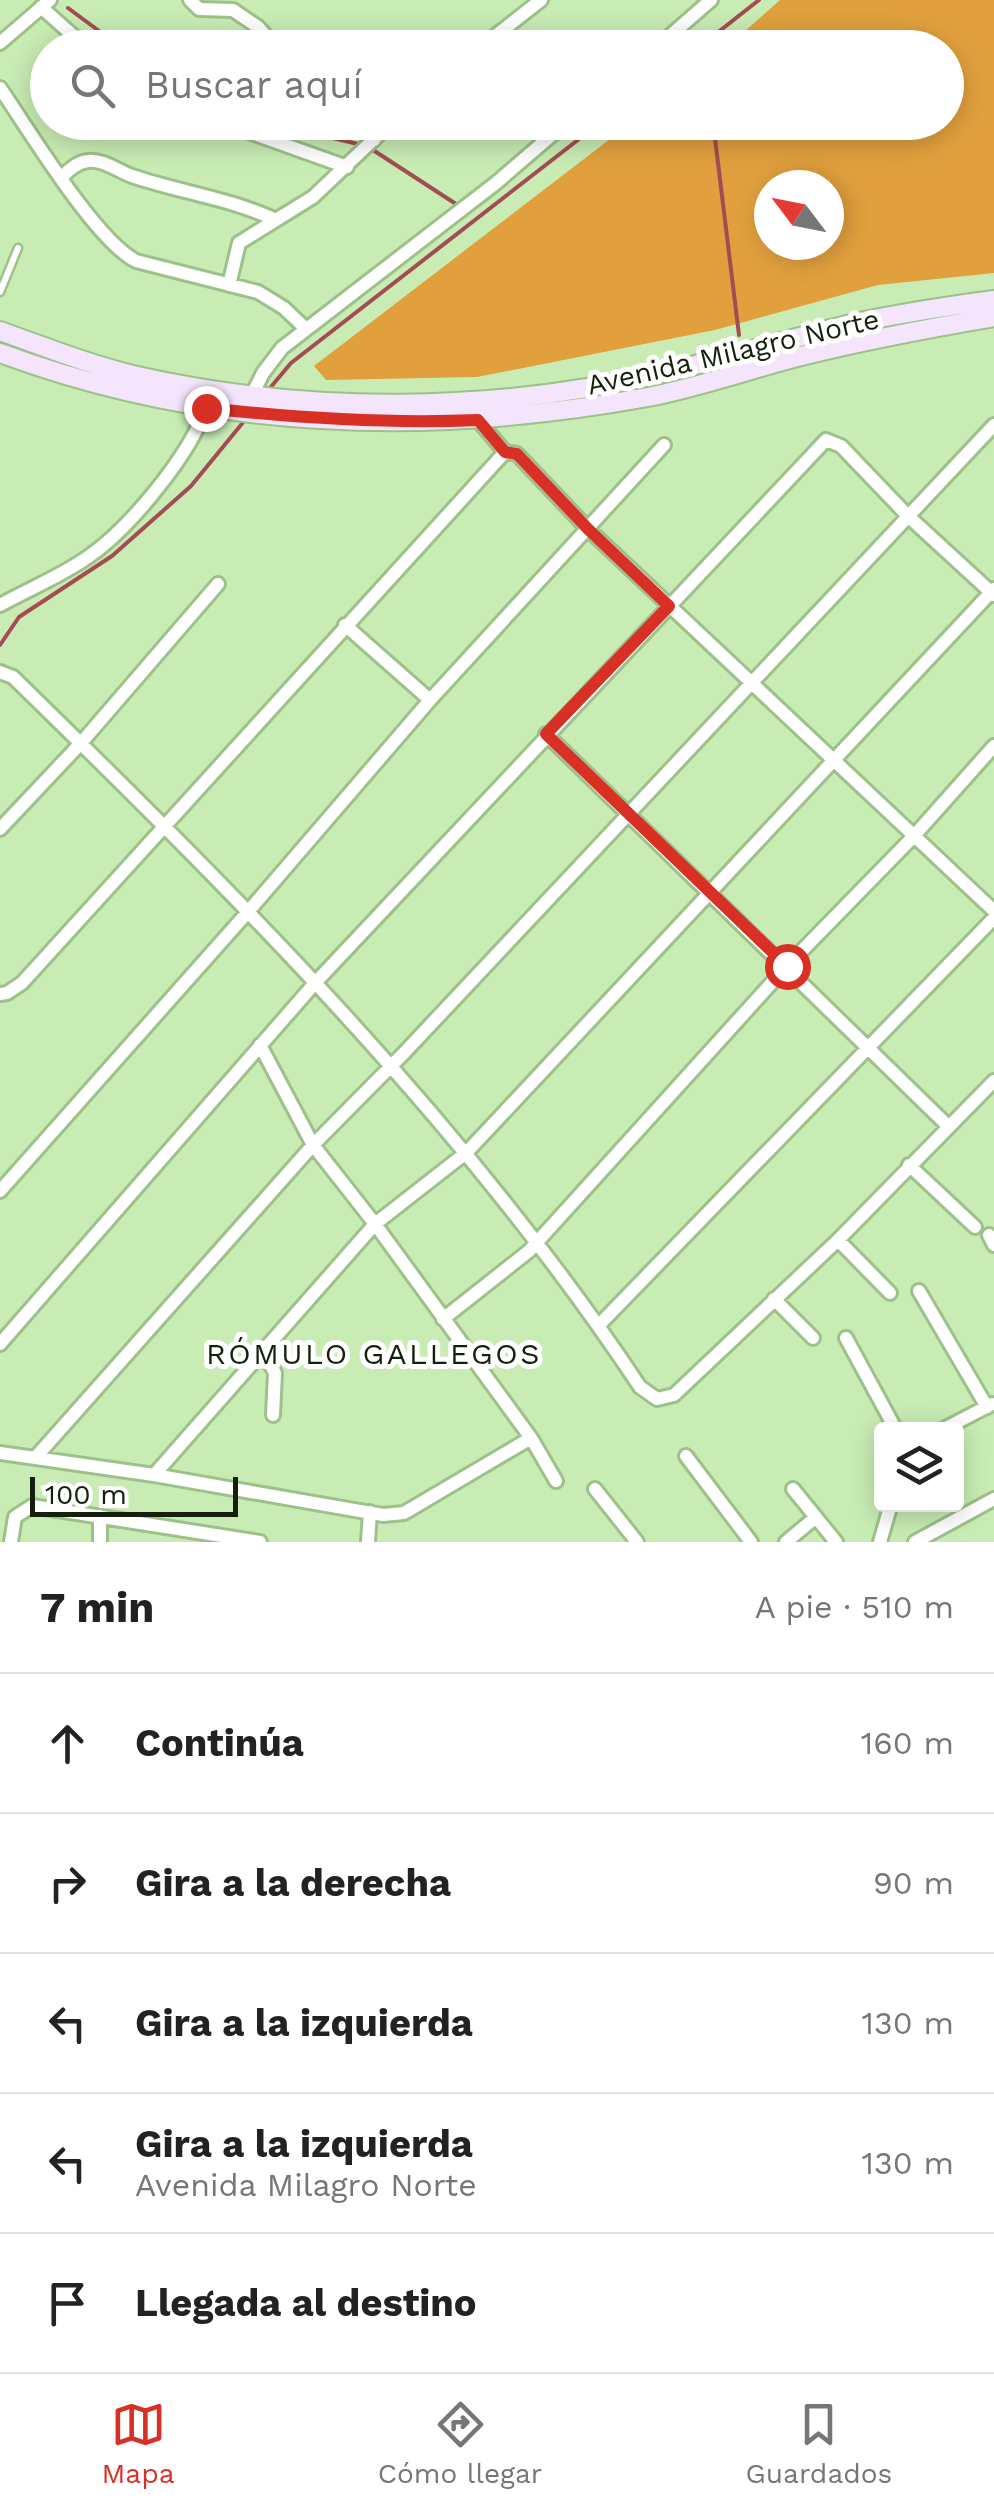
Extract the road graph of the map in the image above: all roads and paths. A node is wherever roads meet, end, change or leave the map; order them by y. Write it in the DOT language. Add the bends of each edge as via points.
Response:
graph roads {
  1 [pos="190,0"];
  2 [pos="540,0"];
  3 [pos="711,0"];
  4 [pos="45,4"];
  5 [pos="70,30"];
  6 [pos="261,30"];
  7 [pos="502,30"];
  8 [pos="677,30"];
  9 [pos="0,43"];
  10 [pos="0,88"];
  11 [pos="30,131"];
  12 [pos="36,140"];
  13 [pos="272,140"];
  14 [pos="374,140"];
  15 [pos="546,140"];
  16 [pos="348,167"];
  17 [pos="62,177"];
  18 [pos="274,219"];
  19 [pos="18,248"];
  20 [pos="3,269"];
  21 [pos="228,285"];
  22 [pos="0,292"];
  23 [pos="994,300"];
  24 [pos="994,317"];
  25 [pos="306,329"];
  26 [pos="0,331"];
  27 [pos="0,352"];
  28 [pos="252,395"];
  29 [pos="206,408"];
  30 [pos="478,420"];
  31 [pos="994,425"];
  32 [pos="664,445"];
  33 [pos="505,452"];
  34 [pos="908,516"];
  35 [pos="588,529"];
  36 [pos="218,584"];
  37 [pos="993,592"];
  38 [pos="0,605"];
  39 [pos="669,606"];
  40 [pos="344,625"];
  41 [pos="0,672"];
  42 [pos="751,683"];
  43 [pos="430,700"];
  44 [pos="546,734"];
  45 [pos="80,743"];
  46 [pos="994,746"];
  47 [pos="833,760"];
  48 [pos="628,814"];
  49 [pos="163,827"];
  50 [pos="0,829"];
  51 [pos="913,837"];
  52 [pos="710,891"];
  53 [pos="246,914"];
  54 [pos="994,914"];
  55 [pos="787,966"];
  56 [pos="314,982"];
  57 [pos="0,994"];
  58 [pos="260,1045"];
  59 [pos="869,1049"];
  60 [pos="390,1067"];
  61 [pos="994,1080"];
  62 [pos="947,1125"];
  63 [pos="313,1145"];
  64 [pos="466,1152"];
  65 [pos="910,1165"];
  66 [pos="0,1192"];
  67 [pos="375,1224"];
  68 [pos="975,1227"];
  69 [pos="838,1240"];
  70 [pos="537,1241"];
  71 [pos="920,1290"];
  72 [pos="890,1293"];
  73 [pos="774,1299"];
  74 [pos="443,1319"];
  75 [pos="599,1326"];
  76 [pos="812,1338"];
  77 [pos="846,1338"];
  78 [pos="0,1344"];
  79 [pos="263,1351"];
  80 [pos="990,1405"];
  81 [pos="273,1415"];
  82 [pos="892,1422"];
  83 [pos="957,1422"];
  84 [pos="531,1438"];
  85 [pos="0,1453"];
  86 [pos="686,1456"];
  87 [pos="35,1458"];
  88 [pos="154,1475"];
  89 [pos="556,1481"];
  90 [pos="596,1489"];
  91 [pos="793,1490"];
  92 [pos="994,1498"];
  93 [pos="370,1512"];
  94 [pos="889,1512"];
  95 [pos="100,1516"];
  96 [pos="816,1517"];
  97 [pos="186,1535"];
  98 [pos="10,1542"];
  99 [pos="100,1542"];
  100 [pos="260,1542"];
  101 [pos="368,1542"];
  102 [pos="637,1542"];
  103 [pos="750,1542"];
  104 [pos="786,1542"];
  105 [pos="836,1542"];
  106 [pos="880,1542"];
  107 [pos="916,1542"];
  1 -- 6 [label="street" via="199,9 233,10"];
  2 -- 7 [label="street"];
  3 -- 8 [label="street"];
  4 -- 5 [label="street"];
  4 -- 9 [label="street"];
  10 -- 11 [label="street"];
  12 -- 17 [label="street"];
  13 -- 16 [label="street"];
  14 -- 16 [label="street"];
  15 -- 25 [label="street"];
  16 -- 18 [label="street"];
  17 -- 18 [label="street" via="89,160"];
  17 -- 21 [label="street" via="121,253"];
  18 -- 21 [label="street" via="239,243"];
  19 -- 20 [label="lane"];
  20 -- 22 [label="lane"];
  21 -- 25 [label="street" via="272,299"];
  23 -- 28 [label="main road, Avenida Milagro Norte" via="857,323 660,374 559,391 427,403"];
  24 -- 30 [label="main road, Avenida Milagro Norte" via="802,356 652,396"];
  25 -- 28 [label="street" via="282,348"];
  26 -- 28 [label="main road, Avenida Milagro Norte" via="133,375"];
  27 -- 29 [label="main road, Avenida Milagro Norte" via="124,392"];
  29 -- 30 [label="main road, Avenida Milagro Norte" via="387,422"];
  29 -- 38 [label="street" via="198,431 152,496 91,556"];
  30 -- 33 [label="street"];
  31 -- 34 [label="street"];
  32 -- 35 [label="street"];
  33 -- 35 [label="street" via="517,454"];
  33 -- 40 [label="street"];
  34 -- 37 [label="street"];
  34 -- 39 [label="street" via="841,446 826,440"];
  34 -- 42 [label="street"];
  35 -- 39 [label="street"];
  35 -- 43 [label="street"];
  36 -- 45 [label="street"];
  37 -- 47 [label="street"];
  39 -- 42 [label="street"];
  39 -- 44 [label="street"];
  40 -- 43 [label="street"];
  40 -- 49 [label="street"];
  41 -- 45 [label="street"];
  42 -- 47 [label="street"];
  42 -- 48 [label="street"];
  43 -- 53 [label="street"];
  44 -- 48 [label="street"];
  44 -- 56 [label="street"];
  45 -- 49 [label="street"];
  45 -- 50 [label="street"];
  46 -- 51 [label="street"];
  47 -- 51 [label="street"];
  47 -- 52 [label="street"];
  48 -- 52 [label="street"];
  48 -- 60 [label="street"];
  49 -- 53 [label="street"];
  49 -- 57 [label="street" via="22,983"];
  51 -- 54 [label="street"];
  51 -- 55 [label="street"];
  52 -- 55 [label="street"];
  52 -- 64 [label="street"];
  53 -- 56 [label="street"];
  53 -- 66 [label="street"];
  54 -- 59 [label="street"];
  55 -- 59 [label="street"];
  55 -- 70 [label="street"];
  56 -- 58 [label="street"];
  56 -- 60 [label="street"];
  58 -- 63 [label="street"];
  58 -- 78 [label="street"];
  59 -- 62 [label="street"];
  59 -- 75 [label="street"];
  60 -- 63 [label="street"];
  60 -- 64 [label="street"];
  61 -- 62 [label="street"];
  62 -- 65 [label="street"];
  63 -- 67 [label="street"];
  63 -- 87 [label="street"];
  64 -- 67 [label="street"];
  64 -- 70 [label="street"];
  65 -- 68 [label="street"];
  65 -- 69 [label="street"];
  67 -- 74 [label="street"];
  67 -- 79 [label="street"];
  69 -- 72 [label="street"];
  69 -- 73 [label="street"];
  70 -- 74 [label="street"];
  70 -- 75 [label="street"];
  71 -- 80 [label="street"];
  73 -- 75 [label="street" via="674,1394 658,1399 640,1387"];
  73 -- 76 [label="street"];
  74 -- 84 [label="street"];
  77 -- 82 [label="street"];
  79 -- 81 [label="street" via="276,1372"];
  79 -- 88 [label="street"];
  80 -- 83 [label="street"];
  84 -- 89 [label="street"];
  84 -- 93 [label="street" via="404,1513"];
  85 -- 87 [label="street"];
  86 -- 103 [label="street"];
  87 -- 88 [label="street"];
  88 -- 93 [label="street"];
  90 -- 102 [label="street"];
  91 -- 96 [label="street"];
  92 -- 107 [label="street"];
  93 -- 101 [label="street"];
  94 -- 106 [label="street"];
  95 -- 97 [label="street"];
  95 -- 98 [label="street" via="32,1506 15,1517"];
  95 -- 99 [label="street"];
  96 -- 104 [label="street"];
  96 -- 105 [label="street"];
  97 -- 100 [label="street"];
}
